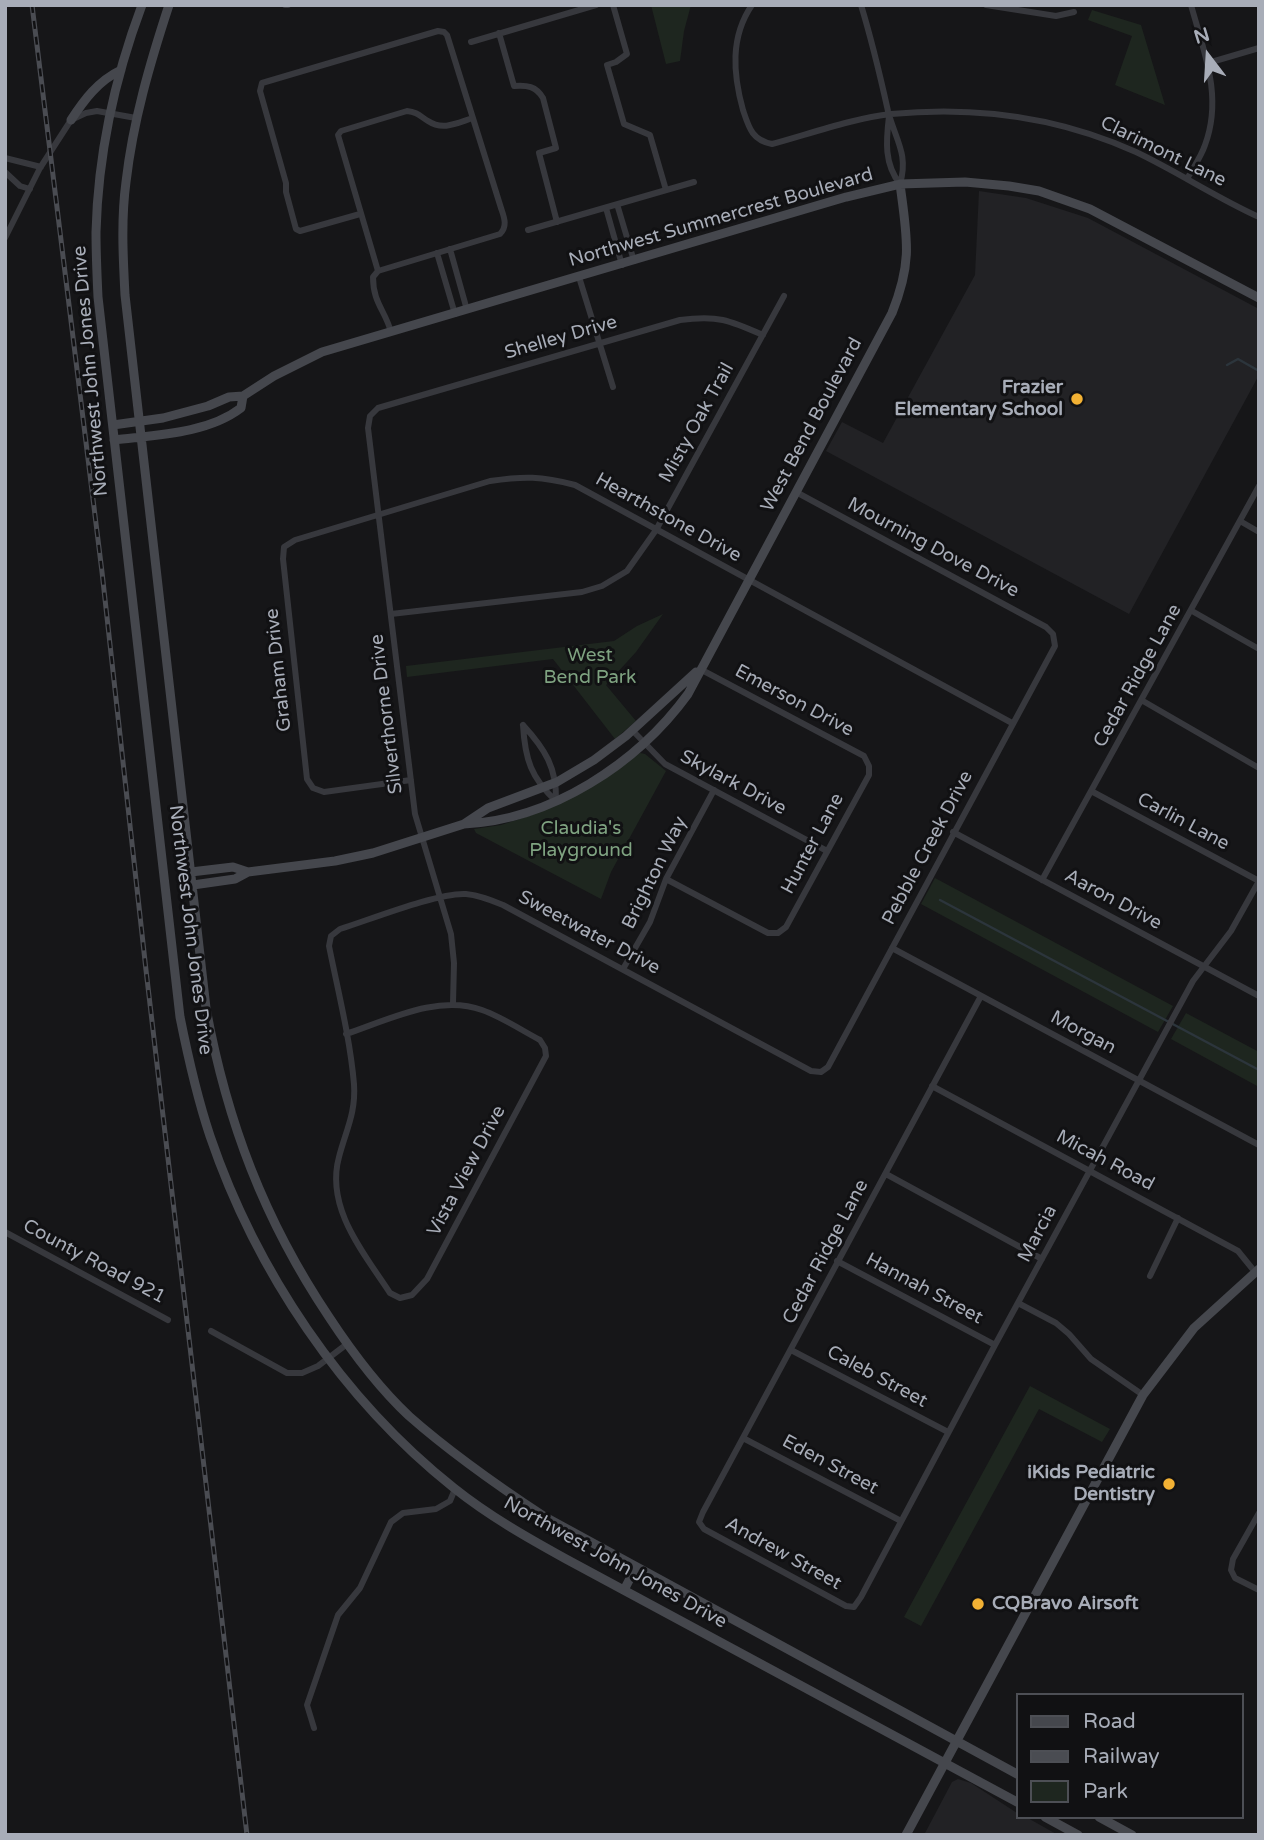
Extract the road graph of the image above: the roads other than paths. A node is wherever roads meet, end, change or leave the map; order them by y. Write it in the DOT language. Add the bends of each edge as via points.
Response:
graph roads {
  1 [pos="142,5"];
  2 [pos="169,5"];
  3 [pos="596,5"];
  4 [pos="612,5"];
  5 [pos="752,5"];
  6 [pos="861,5"];
  7 [pos="986,5"];
  8 [pos="1191,5"];
  9 [pos="1074,12"];
  10 [pos="499,33"];
  11 [pos="471,42"];
  12 [pos="1259,48"];
  13 [pos="1208,63"];
  14 [pos="121,70"];
  15 [pos="111,114"];
  16 [pos="889,114"];
  17 [pos="136,118"];
  18 [pos="473,118"];
  19 [pos="71,120"];
  20 [pos="5,158"];
  21 [pos="41,167"];
  22 [pos="5,172"];
  23 [pos="1186,179"];
  24 [pos="694,182"];
  25 [pos="900,184"];
  26 [pos="30,189"];
  27 [pos="666,190"];
  28 [pos="617,204"];
  29 [pos="606,208"];
  30 [pos="360,214"];
  31 [pos="1259,217"];
  32 [pos="557,222"];
  33 [pos="528,230"];
  34 [pos="5,238"];
  35 [pos="450,249"];
  36 [pos="438,253"];
  37 [pos="634,261"];
  38 [pos="622,265"];
  39 [pos="378,271"];
  40 [pos="579,277"];
  41 [pos="784,296"];
  42 [pos="1259,298"];
  43 [pos="467,310"];
  44 [pos="455,314"];
  45 [pos="391,332"];
  46 [pos="763,335"];
  47 [pos="599,343"];
  48 [pos="613,387"];
  49 [pos="243,396"];
  50 [pos="370,416"];
  51 [pos="138,422"];
  52 [pos="113,425"];
  53 [pos="139,437"];
  54 [pos="114,440"];
  55 [pos="1259,486"];
  56 [pos="796,492"];
  57 [pos="379,516"];
  58 [pos="1240,521"];
  59 [pos="656,530"];
  60 [pos="1259,531"];
  61 [pos="284,547"];
  62 [pos="748,580"];
  63 [pos="1192,611"];
  64 [pos="391,614"];
  65 [pos="1053,634"];
  66 [pos="1259,649"];
  67 [pos="700,668"];
  68 [pos="1143,701"];
  69 [pos="1012,723"];
  70 [pos="633,731"];
  71 [pos="643,743"];
  72 [pos="869,766"];
  73 [pos="1259,768"];
  74 [pos="411,780"];
  75 [pos="557,782"];
  76 [pos="542,788"];
  77 [pos="714,790"];
  78 [pos="1093,792"];
  79 [pos="556,801"];
  80 [pos="464,824"];
  81 [pos="953,832"];
  82 [pos="421,837"];
  83 [pos="827,851"];
  84 [pos="191,872"];
  85 [pos="248,872"];
  86 [pos="666,879"];
  87 [pos="1042,880"];
  88 [pos="1259,881"];
  89 [pos="193,886"];
  90 [pos="441,897"];
  91 [pos="892,948"];
  92 [pos="1203,967"];
  93 [pos="623,970"];
  94 [pos="981,996"];
  95 [pos="1259,996"];
  96 [pos="453,1003"];
  97 [pos="346,1034"];
  98 [pos="821,1072"];
  99 [pos="1139,1081"];
  100 [pos="932,1086"];
  101 [pos="1259,1145"];
  102 [pos="1089,1171"];
  103 [pos="886,1174"];
  104 [pos="1178,1219"];
  105 [pos="5,1232"];
  106 [pos="1042,1259"];
  107 [pos="837,1261"];
  108 [pos="1257,1270"];
  109 [pos="1150,1276"];
  110 [pos="1018,1303"];
  111 [pos="168,1320"];
  112 [pos="211,1331"];
  113 [pos="347,1344"];
  114 [pos="995,1345"];
  115 [pos="791,1350"];
  116 [pos="329,1358"];
  117 [pos="1143,1395"];
  118 [pos="948,1432"];
  119 [pos="743,1438"];
  120 [pos="455,1489"];
  121 [pos="1259,1513"];
  122 [pos="901,1521"];
  123 [pos="699,1522"];
  124 [pos="636,1567"];
  125 [pos="624,1590"];
  126 [pos="1259,1590"];
  127 [pos="854,1607"];
  128 [pos="314,1728"];
  129 [pos="956,1741"];
  130 [pos="944,1764"];
  131 [pos="1016,1773"];
  132 [pos="1016,1801"];
  133 [pos="1049,1819"];
  134 [pos="1103,1819"];
  135 [pos="906,1835"];
  136 [pos="1078,1835"];
  137 [pos="1132,1835"];
  1 -- 14 [label="main road, Northwest John Jones Drive"];
  2 -- 17 [label="main road, Northwest John Jones Drive"];
  3 -- 10 [label="street"];
  4 -- 27 [label="street" via="627,54 607,65 624,124 650,135"];
  5 -- 16 [label="street, Clarimont Lane" via="739,34 734,74 748,126 761,142 772,144"];
  6 -- 16 [label="street, West Bend Boulevard"];
  7 -- 9 [label="street" via="1056,16"];
  8 -- 13 [label="street"];
  10 -- 11 [label="street"];
  10 -- 32 [label="street" via="514,86 533,88 543,98 556,148 539,153"];
  12 -- 13 [label="street"];
  13 -- 23 [label="street" via="1212,122 1205,148"];
  14 -- 15 [label="main road, Northwest John Jones Drive"];
  14 -- 19 [label="main road" via="86,97"];
  15 -- 17 [label="street"];
  15 -- 19 [label="street" via="97,111"];
  15 -- 52 [label="main road, Northwest John Jones Drive" via="96,233 98,297"];
  16 -- 23 [label="street, Clarimont Lane" via="957,111 1052,123 1096,135"];
  16 -- 25 [label="street, West Bend Boulevard" via="903,155"];
  16 -- 25 [label="street, West Bend Boulevard" via="888,160"];
  17 -- 51 [label="main road, Northwest John Jones Drive" via="122,233"];
  18 -- 30 [label="street" via="444,127 407,111 341,131 339,142"];
  18 -- 30 [label="street" via="447,36 438,31 262,83 260,91 296,229"];
  18 -- 35 [label="street" via="504,230"];
  19 -- 21 [label="street"];
  20 -- 21 [label="street"];
  21 -- 26 [label="street"];
  22 -- 26 [label="street"];
  23 -- 31 [label="street, Clarimont Lane"];
  24 -- 27 [label="street"];
  25 -- 37 [label="main road, Northwest Summercrest Boulevard"];
  25 -- 42 [label="main road, Northwest Summercrest Boulevard" via="965,182 1039,191 1090,209"];
  25 -- 56 [label="main road, West Bend Boulevard" via="909,247 904,285"];
  26 -- 34 [label="street"];
  27 -- 28 [label="street"];
  28 -- 29 [label="street"];
  28 -- 37 [label="street"];
  29 -- 32 [label="street"];
  29 -- 38 [label="street"];
  30 -- 39 [label="street"];
  32 -- 33 [label="street"];
  35 -- 36 [label="street"];
  35 -- 43 [label="street"];
  36 -- 39 [label="street"];
  36 -- 44 [label="street"];
  37 -- 38 [label="main road, Northwest Summercrest Boulevard"];
  38 -- 40 [label="main road, Northwest Summercrest Boulevard"];
  39 -- 45 [label="street" via="373,277 375,296"];
  40 -- 43 [label="main road, Northwest Summercrest Boulevard"];
  40 -- 47 [label="street"];
  41 -- 46 [label="street, Misty Oak Trail"];
  43 -- 44 [label="main road, Northwest Summercrest Boulevard"];
  44 -- 45 [label="main road, Northwest Summercrest Boulevard"];
  45 -- 49 [label="main road, Northwest Summercrest Boulevard" via="322,352"];
  46 -- 47 [label="street, Shelley Drive" via="727,319 705,317"];
  46 -- 59 [label="street, Misty Oak Trail"];
  47 -- 48 [label="street"];
  47 -- 50 [label="street, Shelley Drive" via="378,408"];
  49 -- 51 [label="main road, Northwest Summercrest Boulevard"];
  49 -- 53 [label="main road, Northwest Summercrest Boulevard" via="241,408 221,420"];
  50 -- 57 [label="street, Silverthorne Drive"];
  51 -- 52 [label="main road, Northwest Summercrest Boulevard"];
  51 -- 53 [label="main road, Northwest John Jones Drive"];
  52 -- 54 [label="main road, Northwest John Jones Drive"];
  53 -- 54 [label="main road, Northwest Summercrest Boulevard"];
  53 -- 84 [label="main road, Northwest John Jones Drive"];
  54 -- 116 [label="main road, Northwest John Jones Drive" via="180,1017 191,1070 210,1135 251,1234 285,1295"];
  55 -- 58 [label="street, Cedar Ridge Lane"];
  56 -- 62 [label="main road, West Bend Boulevard"];
  56 -- 65 [label="street, Mourning Dove Drive"];
  57 -- 59 [label="street, Hearthstone Drive" via="490,481 547,477 575,485"];
  57 -- 61 [label="street, Hearthstone Drive"];
  57 -- 64 [label="street, Silverthorne Drive"];
  58 -- 60 [label="street"];
  58 -- 63 [label="street, Cedar Ridge Lane"];
  59 -- 62 [label="street, Hearthstone Drive"];
  59 -- 64 [label="street, Misty Oak Trail" via="627,571 602,586"];
  61 -- 74 [label="street, Graham Drive" via="307,779 313,788 324,792"];
  62 -- 67 [label="main road, West Bend Boulevard"];
  62 -- 69 [label="street, Hearthstone Drive"];
  63 -- 66 [label="street"];
  63 -- 68 [label="street, Cedar Ridge Lane"];
  64 -- 74 [label="street, Silverthorne Drive"];
  65 -- 69 [label="street, Pebble Creek Drive" via="1055,646"];
  67 -- 70 [label="main road, West Bend Boulevard"];
  67 -- 71 [label="main road, West Bend Boulevard" via="681,704"];
  67 -- 72 [label="street, Emerson Drive" via="864,757"];
  68 -- 73 [label="street"];
  68 -- 78 [label="street, Cedar Ridge Lane"];
  69 -- 81 [label="street, Pebble Creek Drive"];
  70 -- 71 [label="street, Skylark Drive"];
  70 -- 75 [label="main road, West Bend Boulevard"];
  71 -- 77 [label="street, Skylark Drive" via="665,764"];
  71 -- 79 [label="main road, West Bend Boulevard" via="603,774"];
  72 -- 83 [label="street, Hunter Lane" via="869,775"];
  74 -- 82 [label="street, Silverthorne Drive"];
  75 -- 76 [label="main road, West Bend Boulevard"];
  75 -- 76 [label="street" via="541,745 523,725 525,752"];
  75 -- 79 [label="street"];
  76 -- 79 [label="street"];
  76 -- 80 [label="main road, West Bend Boulevard" via="488,808"];
  77 -- 83 [label="street, Skylark Drive"];
  77 -- 86 [label="street, Brighton Way"];
  78 -- 87 [label="street, Cedar Ridge Lane"];
  78 -- 88 [label="street, Carlin Lane"];
  79 -- 80 [label="main road, West Bend Boulevard" via="494,822"];
  80 -- 82 [label="main road, West Bend Boulevard"];
  81 -- 87 [label="street, Aaron Drive"];
  81 -- 91 [label="street, Pebble Creek Drive"];
  82 -- 85 [label="main road, West Bend Boulevard" via="335,861"];
  82 -- 90 [label="street, Silverthorne Drive"];
  83 -- 86 [label="street, Hunter Lane" via="786,927 778,933 768,933"];
  84 -- 85 [label="main road, West Bend Boulevard" via="233,867"];
  84 -- 89 [label="main road, Northwest John Jones Drive"];
  85 -- 89 [label="main road, West Bend Boulevard" via="235,879"];
  86 -- 93 [label="street, Brighton Way" via="650,922"];
  87 -- 92 [label="street, Aaron Drive"];
  88 -- 92 [label="street, Marcia" via="1231,931"];
  89 -- 113 [label="main road, Northwest John Jones Drive" via="206,1008 233,1125 274,1224"];
  90 -- 93 [label="street, Sweetwater Drive" via="464,894 503,905"];
  90 -- 96 [label="street, Silverthorne Drive" via="451,934"];
  90 -- 97 [label="street, Sweetwater Drive" via="340,929 331,936"];
  91 -- 94 [label="street, Morgan"];
  91 -- 98 [label="street, Pebble Creek Drive" via="828,1067"];
  92 -- 95 [label="street, Aaron Drive"];
  92 -- 99 [label="street, Marcia"];
  93 -- 98 [label="street, Sweetwater Drive" via="811,1071"];
  94 -- 99 [label="street, Morgan"];
  94 -- 100 [label="street, Cedar Ridge Lane"];
  96 -- 97 [label="street"];
  96 -- 97 [label="street, Vista View Drive" via="484,1010 540,1040 546,1056 426,1279 412,1295 400,1298 390,1293 350,1231 339,1204 338,1159 351,1124 354,1084"];
  99 -- 101 [label="street, Morgan"];
  99 -- 102 [label="street, Marcia"];
  100 -- 102 [label="street, Micah Road"];
  100 -- 103 [label="street, Cedar Ridge Lane"];
  102 -- 104 [label="street, Micah Road"];
  102 -- 106 [label="street, Marcia"];
  103 -- 106 [label="street"];
  103 -- 107 [label="street, Cedar Ridge Lane"];
  104 -- 108 [label="street, Micah Road" via="1238,1251"];
  104 -- 109 [label="street"];
  105 -- 111 [label="street, County Road 921"];
  106 -- 110 [label="street, Marcia"];
  107 -- 114 [label="street, Hannah Street"];
  107 -- 115 [label="street, Cedar Ridge Lane"];
  108 -- 117 [label="main road" via="1194,1328"];
  110 -- 114 [label="street, Marcia"];
  110 -- 117 [label="street" via="1056,1323 1091,1359"];
  112 -- 116 [label="street" via="287,1373 302,1373"];
  113 -- 116 [label="street"];
  113 -- 124 [label="main road, Northwest John Jones Drive" via="408,1414 463,1460 545,1517"];
  114 -- 118 [label="street, Marcia"];
  115 -- 118 [label="street, Caleb Street"];
  115 -- 119 [label="street, Cedar Ridge Lane"];
  116 -- 120 [label="main road, Northwest John Jones Drive" via="389,1431"];
  117 -- 129 [label="main road"];
  118 -- 122 [label="street, Marcia"];
  119 -- 122 [label="street, Eden Street"];
  119 -- 123 [label="street, Cedar Ridge Lane"];
  120 -- 125 [label="main road, Northwest John Jones Drive" via="519,1533"];
  120 -- 128 [label="street" via="450,1501 436,1509 403,1513 391,1522 360,1588 338,1615 307,1705"];
  121 -- 126 [label="street" via="1230,1570 1235,1578"];
  122 -- 127 [label="street, Marcia"];
  123 -- 127 [label="street, Andrew Street" via="704,1529"];
  124 -- 125 [label="main road"];
  124 -- 129 [label="main road, Northwest John Jones Drive"];
  125 -- 130 [label="main road, Northwest John Jones Drive"];
  129 -- 130 [label="main road"];
  129 -- 131 [label="main road, Northwest John Jones Drive"];
  130 -- 132 [label="main road, Northwest John Jones Drive"];
  130 -- 135 [label="main road"];
  133 -- 136 [label="main road"];
  134 -- 137 [label="main road"];
}
